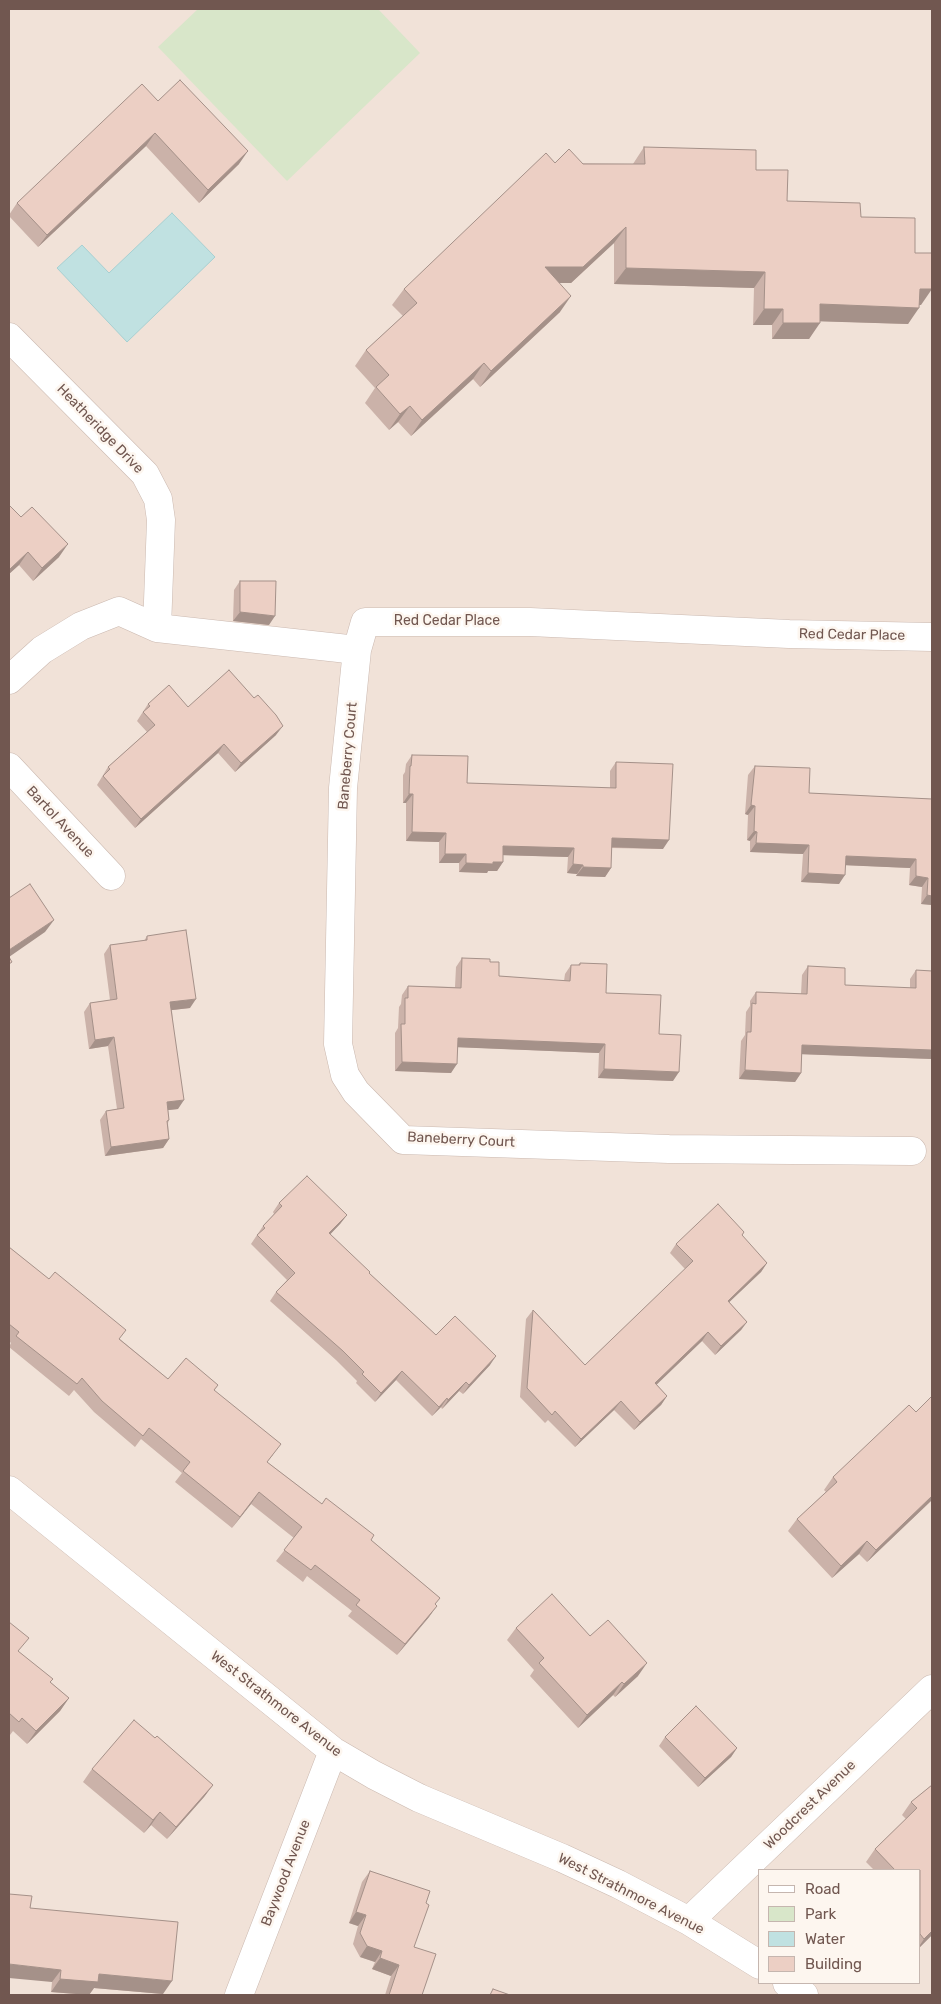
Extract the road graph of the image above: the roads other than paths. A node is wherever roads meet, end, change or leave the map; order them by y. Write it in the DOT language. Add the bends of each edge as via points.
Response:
graph roads {
  1 [pos="9,337"];
  2 [pos="157,628"];
  3 [pos="932,637"];
  4 [pos="357,650"];
  5 [pos="9,680"];
  6 [pos="9,767"];
  7 [pos="111,876"];
  8 [pos="912,1151"];
  9 [pos="9,1490"];
  10 [pos="932,1690"];
  11 [pos="333,1751"];
  12 [pos="688,1921"];
  13 [pos="758,1964"];
  14 [pos="788,1984"];
  15 [pos="239,1995"];
  16 [pos="804,1995"];
  1 -- 2 [label="street, Heatheridge Drive" via="145,474 158,498 161,520"];
  2 -- 4 [label="street"];
  2 -- 5 [label="street" via="119,612 81,626 42,650"];
  3 -- 4 [label="street, Red Cedar Place" via="530,622 365,622"];
  4 -- 8 [label="street, Baneberry Court" via="343,788 338,1044 344,1075 356,1092 403,1140"];
  6 -- 7 [label="street, Bartol Avenue"];
  9 -- 11 [label="street, West Strathmore Avenue"];
  10 -- 12 [label="street, Woodcrest Avenue"];
  11 -- 12 [label="street, West Strathmore Avenue" via="419,1798 562,1858"];
  11 -- 15 [label="street, Baywood Avenue"];
  12 -- 13 [label="street, West Strathmore Avenue"];
  14 -- 16 [label="street"];
}
